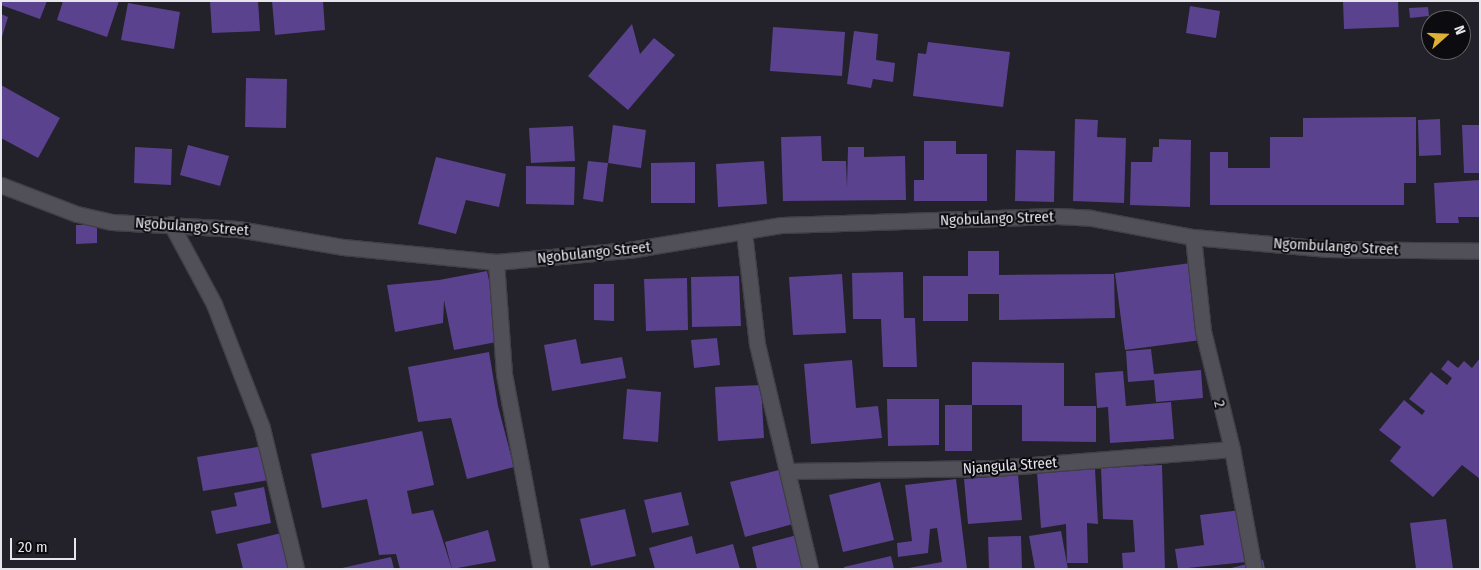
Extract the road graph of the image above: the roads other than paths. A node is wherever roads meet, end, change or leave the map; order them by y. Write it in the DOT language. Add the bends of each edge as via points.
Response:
graph roads {
  1 [pos="1,185"];
  2 [pos="171,224"];
  3 [pos="744,232"];
  4 [pos="1192,237"];
  5 [pos="1480,251"];
  6 [pos="496,262"];
  7 [pos="1232,449"];
  8 [pos="787,471"];
  9 [pos="296,569"];
  10 [pos="541,569"];
  11 [pos="810,569"];
  12 [pos="1254,569"];
  1 -- 2 [label="street, Ngobulango Street" via="95,218"];
  2 -- 6 [label="street, Ngobulango Street" via="238,229 343,247"];
  2 -- 9 [label="street" via="214,304 262,428"];
  3 -- 4 [label="street, Ngobulango Street" via="782,225 1057,216 1091,218"];
  3 -- 6 [label="street, Ngobulango Street" via="629,250"];
  3 -- 8 [label="street" via="757,344"];
  4 -- 5 [label="street, Ngombulango Street" via="1327,249"];
  4 -- 7 [label="street, 2" via="1203,330"];
  6 -- 10 [label="street" via="504,374"];
  7 -- 8 [label="street, Njangula Street" via="995,468"];
  7 -- 12 [label="street, 2"];
  8 -- 11 [label="street"];
}
